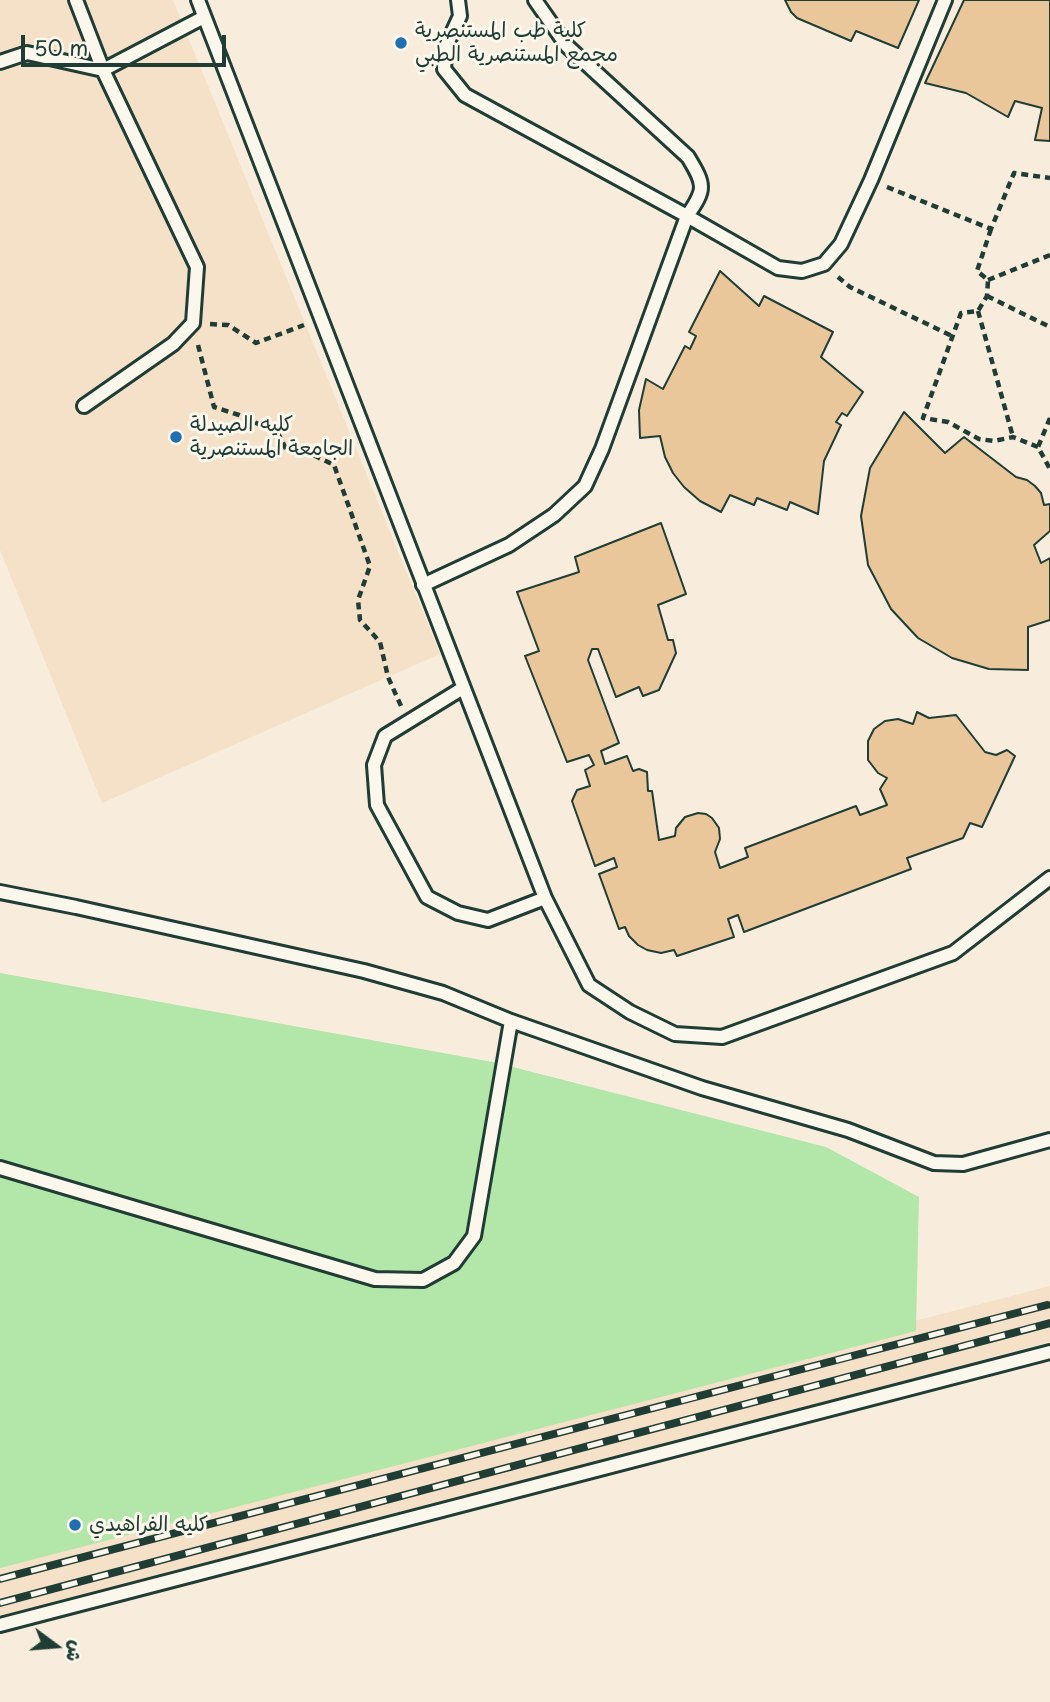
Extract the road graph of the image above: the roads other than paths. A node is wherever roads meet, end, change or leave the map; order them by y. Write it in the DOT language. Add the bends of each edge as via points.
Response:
graph roads {
  1 [pos="76,0"];
  2 [pos="198,0"];
  3 [pos="458,0"];
  4 [pos="535,0"];
  5 [pos="945,0"];
  6 [pos="204,17"];
  7 [pos="0,62"];
  8 [pos="103,70"];
  9 [pos="687,216"];
  10 [pos="84,407"];
  11 [pos="424,585"];
  12 [pos="463,688"];
  13 [pos="1050,878"];
  14 [pos="0,892"];
  15 [pos="544,898"];
  16 [pos="511,1021"];
  17 [pos="1050,1140"];
  18 [pos="0,1168"];
  19 [pos="1050,1352"];
  20 [pos="0,1625"];
  1 -- 8 [label="lane"];
  2 -- 6 [label="lane"];
  3 -- 9 [label="lane" via="460,16 446,46 444,69 465,95"];
  4 -- 9 [label="lane" via="567,46 688,157 702,180 701,196"];
  5 -- 9 [label="lane" via="871,180 841,244 824,264 802,271 778,268"];
  6 -- 8 [label="lane"];
  6 -- 11 [label="lane"];
  7 -- 8 [label="lane" via="27,53"];
  8 -- 10 [label="lane" via="197,267 192,323 173,344"];
  9 -- 11 [label="lane" via="585,486 554,515 509,545"];
  11 -- 12 [label="lane"];
  12 -- 15 [label="lane"];
  12 -- 15 [label="lane" via="385,736 374,765 377,805 427,897 458,914 488,920"];
  13 -- 15 [label="lane" via="953,953 722,1037 675,1034 589,985"];
  14 -- 16 [label="lane" via="363,971 443,993"];
  16 -- 17 [label="lane" via="702,1088 848,1130 934,1164 963,1164"];
  16 -- 18 [label="lane" via="474,1236 454,1263 423,1280 375,1279"];
  19 -- 20 [label="lane"];
}
